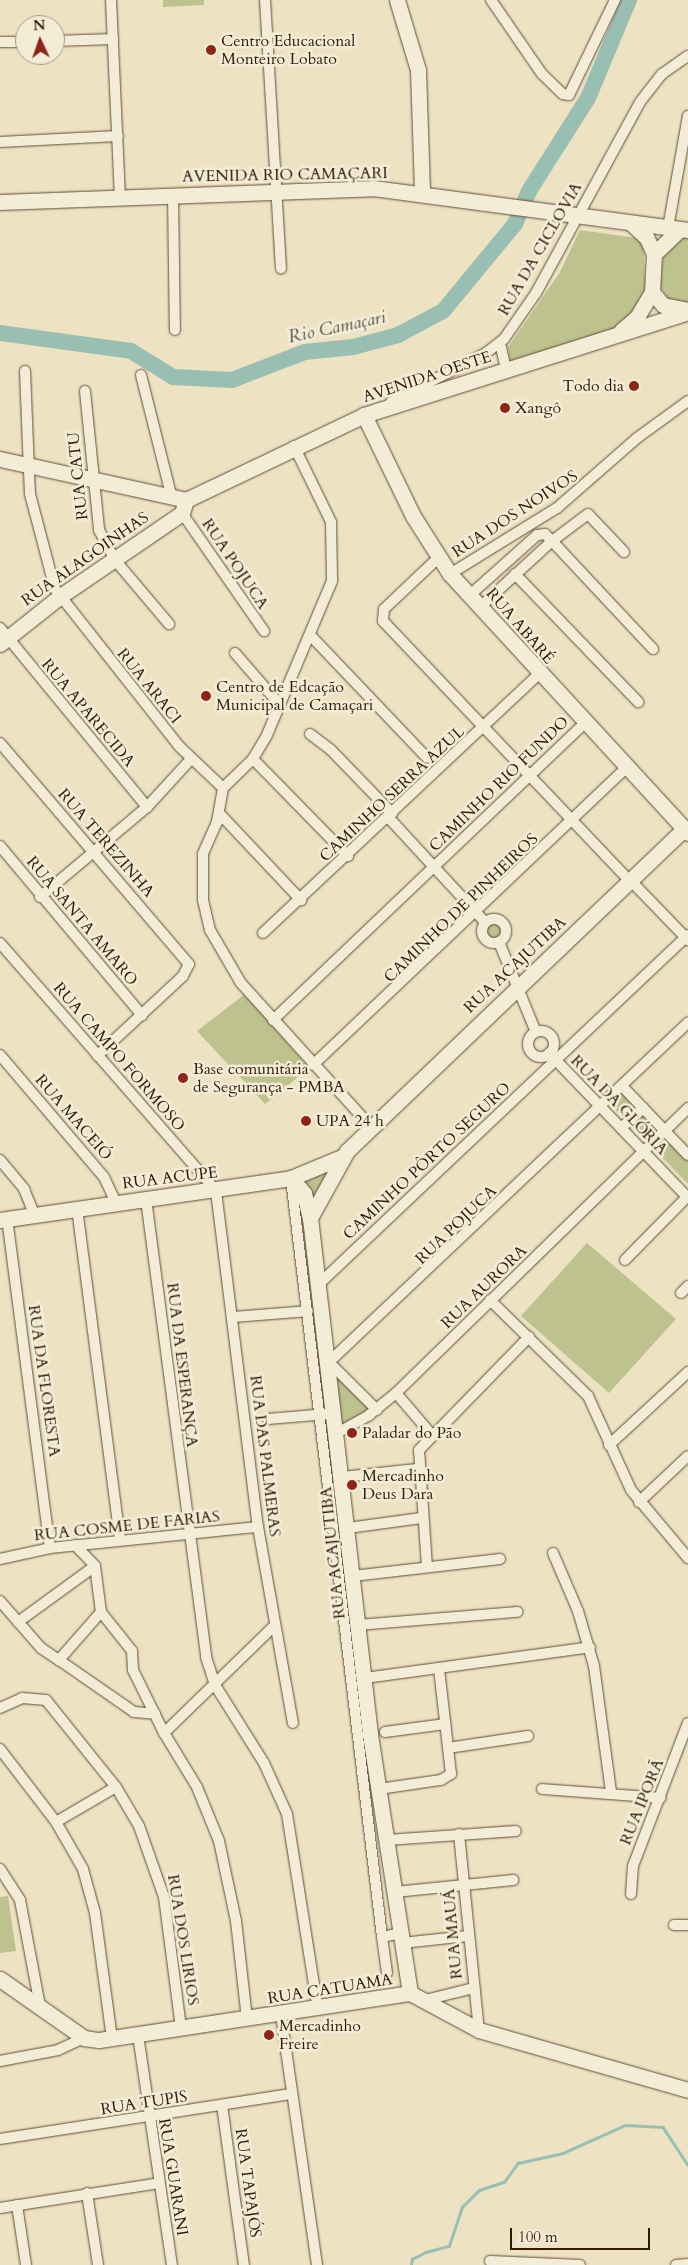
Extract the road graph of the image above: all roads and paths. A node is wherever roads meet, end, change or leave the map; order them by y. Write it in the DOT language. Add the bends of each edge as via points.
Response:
graph roads {
  1 [pos="111,0"];
  2 [pos="265,0"];
  3 [pos="397,0"];
  4 [pos="491,0"];
  5 [pos="615,0"];
  6 [pos="113,39"];
  7 [pos="65,41"];
  8 [pos="0,42"];
  9 [pos="15,42"];
  10 [pos="688,56"];
  11 [pos="688,116"];
  12 [pos="118,136"];
  13 [pos="0,142"];
  14 [pos="422,192"];
  15 [pos="276,194"];
  16 [pos="173,195"];
  17 [pos="120,198"];
  18 [pos="0,202"];
  19 [pos="577,217"];
  20 [pos="632,224"];
  21 [pos="679,229"];
  22 [pos="654,254"];
  23 [pos="281,269"];
  24 [pos="652,292"];
  25 [pos="688,311"];
  26 [pos="175,330"];
  27 [pos="613,336"];
  28 [pos="500,343"];
  29 [pos="506,370"];
  30 [pos="25,371"];
  31 [pos="141,375"];
  32 [pos="85,391"];
  33 [pos="688,401"];
  34 [pos="370,413"];
  35 [pos="294,446"];
  36 [pos="0,459"];
  37 [pos="30,466"];
  38 [pos="92,483"];
  39 [pos="171,494"];
  40 [pos="184,506"];
  41 [pos="552,541"];
  42 [pos="624,552"];
  43 [pos="438,558"];
  44 [pos="114,560"];
  45 [pos="450,574"];
  46 [pos="515,574"];
  47 [pos="59,597"];
  48 [pos="475,601"];
  49 [pos="169,624"];
  50 [pos="264,632"];
  51 [pos="311,636"];
  52 [pos="2,637"];
  53 [pos="653,648"];
  54 [pos="235,653"];
  55 [pos="539,674"];
  56 [pos="638,702"];
  57 [pos="280,705"];
  58 [pos="584,724"];
  59 [pos="483,730"];
  60 [pos="310,734"];
  61 [pos="0,743"];
  62 [pos="191,758"];
  63 [pos="427,758"];
  64 [pos="253,759"];
  65 [pos="626,768"];
  66 [pos="527,778"];
  67 [pos="223,788"];
  68 [pos="147,807"];
  69 [pos="219,813"];
  70 [pos="390,815"];
  71 [pos="571,824"];
  72 [pos="687,830"];
  73 [pos="94,851"];
  74 [pos="2,852"];
  75 [pos="348,856"];
  76 [pos="434,867"];
  77 [pos="631,882"];
  78 [pos="40,897"];
  79 [pos="301,900"];
  80 [pos="476,913"];
  81 [pos="485,922"];
  82 [pos="263,933"];
  83 [pos="687,937"];
  84 [pos="500,942"];
  85 [pos="0,943"];
  86 [pos="516,986"];
  87 [pos="142,1015"];
  88 [pos="273,1020"];
  89 [pos="688,1023"];
  90 [pos="536,1032"];
  91 [pos="0,1055"];
  92 [pos="97,1056"];
  93 [pos="553,1056"];
  94 [pos="313,1065"];
  95 [pos="622,1086"];
  96 [pos="601,1107"];
  97 [pos="643,1108"];
  98 [pos="688,1108"];
  99 [pos="372,1128"];
  100 [pos="621,1128"];
  101 [pos="665,1131"];
  102 [pos="644,1153"];
  103 [pos="688,1154"];
  104 [pos="342,1157"];
  105 [pos="0,1160"];
  106 [pos="291,1178"];
  107 [pos="216,1191"];
  108 [pos="687,1198"];
  109 [pos="146,1199"];
  110 [pos="116,1203"];
  111 [pos="77,1208"];
  112 [pos="34,1214"];
  113 [pos="310,1218"];
  114 [pos="4,1219"];
  115 [pos="625,1260"];
  116 [pos="319,1284"];
  117 [pos="490,1300"];
  118 [pos="308,1311"];
  119 [pos="232,1317"];
  120 [pos="529,1336"];
  121 [pos="329,1362"];
  122 [pos="688,1372"];
  123 [pos="396,1393"];
  124 [pos="377,1410"];
  125 [pos="327,1414"];
  126 [pos="268,1419"];
  127 [pos="337,1433"];
  128 [pos="431,1434"];
  129 [pos="609,1445"];
  130 [pos="688,1456"];
  131 [pos="417,1469"];
  132 [pos="342,1477"];
  133 [pos="639,1502"];
  134 [pos="421,1518"];
  135 [pos="258,1527"];
  136 [pos="348,1528"];
  137 [pos="188,1534"];
  138 [pos="120,1540"];
  139 [pos="74,1545"];
  140 [pos="50,1548"];
  141 [pos="553,1553"];
  142 [pos="687,1553"];
  143 [pos="0,1559"];
  144 [pos="500,1559"];
  145 [pos="335,1561"];
  146 [pos="95,1566"];
  147 [pos="427,1567"];
  148 [pos="353,1578"];
  149 [pos="0,1601"];
  150 [pos="100,1612"];
  151 [pos="517,1612"];
  152 [pos="18,1622"];
  153 [pos="358,1625"];
  154 [pos="274,1626"];
  155 [pos="590,1647"];
  156 [pos="59,1660"];
  157 [pos="439,1669"];
  158 [pos="365,1678"];
  159 [pos="215,1684"];
  160 [pos="0,1708"];
  161 [pos="155,1714"];
  162 [pos="293,1723"];
  163 [pos="688,1723"];
  164 [pos="446,1724"];
  165 [pos="385,1732"];
  166 [pos="164,1734"];
  167 [pos="528,1736"];
  168 [pos="364,1741"];
  169 [pos="448,1748"];
  170 [pos="0,1749"];
  171 [pos="368,1770"];
  172 [pos="116,1786"];
  173 [pos="379,1789"];
  174 [pos="542,1789"];
  175 [pos="611,1791"];
  176 [pos="661,1798"];
  177 [pos="56,1822"];
  178 [pos="516,1831"];
  179 [pos="458,1834"];
  180 [pos="387,1840"];
  181 [pos="0,1870"];
  182 [pos="513,1880"];
  183 [pos="464,1882"];
  184 [pos="395,1892"];
  185 [pos="631,1894"];
  186 [pos="688,1924"];
  187 [pos="674,1925"];
  188 [pos="468,1936"];
  189 [pos="382,1937"];
  190 [pos="401,1938"];
  191 [pos="386,1973"];
  192 [pos="0,1979"];
  193 [pos="474,1988"];
  194 [pos="415,1997"];
  195 [pos="40,2006"];
  196 [pos="318,2009"];
  197 [pos="281,2015"];
  198 [pos="247,2019"];
  199 [pos="181,2028"];
  200 [pos="479,2030"];
  201 [pos="138,2035"];
  202 [pos="84,2038"];
  203 [pos="112,2039"];
  204 [pos="0,2061"];
  205 [pos="688,2090"];
  206 [pos="291,2094"];
  207 [pos="222,2106"];
  208 [pos="148,2118"];
  209 [pos="0,2139"];
  210 [pos="159,2183"];
  211 [pos="87,2193"];
  212 [pos="17,2205"];
  213 [pos="0,2208"];
  214 [pos="490,2262"];
  215 [pos="580,2263"];
  216 [pos="688,2264"];
  217 [pos="26,2265"];
  218 [pos="98,2265"];
  219 [pos="172,2265"];
  220 [pos="244,2265"];
  221 [pos="317,2265"];
  222 [pos="676,2265"];
  1 -- 6 [label="street"];
  2 -- 15 [label="street"];
  3 -- 14 [label="street" via="418,70"];
  4 -- 5 [label="street" via="525,52 562,94 573,92"];
  6 -- 7 [label="street"];
  6 -- 12 [label="street"];
  8 -- 9 [label="street"];
  10 -- 19 [label="street, RUA DA CICLOVIA" via="662,74 640,102"];
  11 -- 21 [label="street"];
  12 -- 13 [label="street"];
  12 -- 17 [label="street"];
  14 -- 15 [label="street, AVENIDA RIO CAMAÇARI" via="346,188"];
  14 -- 19 [label="street, AVENIDA RIO CAMAÇARI"];
  15 -- 16 [label="street, AVENIDA RIO CAMAÇARI"];
  15 -- 23 [label="street"];
  16 -- 17 [label="street, AVENIDA RIO CAMAÇARI"];
  16 -- 26 [label="street"];
  17 -- 18 [label="street, AVENIDA RIO CAMAÇARI"];
  19 -- 20 [label="street, AVENIDA RIO CAMAÇARI"];
  19 -- 28 [label="street, RUA DA CICLOVIA" via="536,293"];
  20 -- 21 [label="street, AVENIDA RIO CAMAÇARI"];
  20 -- 22 [label="street" via="647,238"];
  21 -- 22 [label="street"];
  22 -- 24 [label="street"];
  24 -- 25 [label="street" via="663,306"];
  24 -- 27 [label="street" via="637,316"];
  25 -- 27 [label="street, AVENIDA OESTE"];
  27 -- 29 [label="street, AVENIDA OESTE"];
  28 -- 29 [label="street"];
  28 -- 34 [label="street, RUA DA CICLOVIA"];
  29 -- 34 [label="street, AVENIDA OESTE"];
  30 -- 37 [label="street"];
  31 -- 39 [label="street"];
  32 -- 38 [label="street, RUA CATU"];
  33 -- 45 [label="street, RUA DOS NOIVOS" via="637,438 558,508"];
  34 -- 35 [label="street, AVENIDA OESTE"];
  34 -- 43 [label="street, RUA ABARÉ"];
  35 -- 40 [label="street, AVENIDA OESTE"];
  35 -- 51 [label="street" via="329,517 334,537 332,581"];
  36 -- 37 [label="street"];
  37 -- 38 [label="street"];
  37 -- 47 [label="street" via="37,533"];
  38 -- 39 [label="street"];
  38 -- 44 [label="street, RUA CATU" via="99,530"];
  39 -- 40 [label="street"];
  40 -- 44 [label="street, RUA ALAGOINHAS"];
  40 -- 50 [label="street, RUA POJUCA"];
  41 -- 42 [label="street" via="588,514"];
  41 -- 46 [label="street"];
  41 -- 48 [label="street" via="545,534 537,535"];
  41 -- 53 [label="street"];
  43 -- 45 [label="street, RUA ABARÉ"];
  43 -- 59 [label="street" via="384,609 383,621"];
  44 -- 47 [label="street, RUA ALAGOINHAS"];
  44 -- 49 [label="street, RUA CATU"];
  45 -- 48 [label="street, RUA ABARÉ"];
  46 -- 48 [label="street"];
  46 -- 56 [label="street"];
  47 -- 52 [label="street, RUA ALAGOINHAS"];
  47 -- 62 [label="street, RUA ARACI"];
  48 -- 55 [label="street, RUA ABARÉ"];
  51 -- 57 [label="street"];
  51 -- 63 [label="street"];
  52 -- 68 [label="street, RUA APARECIDA"];
  54 -- 57 [label="street"];
  55 -- 58 [label="street, RUA ABARÉ"];
  55 -- 59 [label="street, CAMINHO SERRA AZUL"];
  57 -- 64 [label="street"];
  58 -- 65 [label="street, RUA ABARÉ"];
  58 -- 66 [label="street, CAMINHO RIO FUNDO"];
  59 -- 66 [label="street"];
  59 -- 70 [label="street, CAMINHO SERRA AZUL"];
  60 -- 70 [label="street" via="331,750"];
  61 -- 73 [label="street, RUA TEREZINHA"];
  62 -- 67 [label="street, RUA ARACI"];
  62 -- 68 [label="street"];
  64 -- 67 [label="street"];
  64 -- 75 [label="street"];
  65 -- 71 [label="street, CAMINHO DE PINHEIROS"];
  65 -- 72 [label="street, RUA ABARÉ"];
  66 -- 71 [label="street"];
  66 -- 76 [label="street, CAMINHO RIO FUNDO"];
  67 -- 69 [label="street"];
  68 -- 73 [label="street"];
  69 -- 79 [label="street"];
  69 -- 88 [label="street" via="202,860 207,921 234,972"];
  70 -- 75 [label="street, CAMINHO SERRA AZUL"];
  70 -- 76 [label="street"];
  71 -- 77 [label="street"];
  71 -- 80 [label="street, CAMINHO DE PINHEIROS"];
  72 -- 77 [label="street, RUA ACAJUTIBA"];
  73 -- 78 [label="street"];
  73 -- 87 [label="street, RUA TEREZINHA" via="189,963 184,976"];
  74 -- 78 [label="street, RUA SANTA AMARO"];
  75 -- 79 [label="street, CAMINHO SERRA AZUL"];
  76 -- 80 [label="street"];
  76 -- 88 [label="street, CAMINHO RIO FUNDO"];
  77 -- 83 [label="street"];
  77 -- 86 [label="street, RUA ACAJUTIBA"];
  78 -- 87 [label="street, RUA SANTA AMARO"];
  79 -- 82 [label="street, CAMINHO SERRA AZUL"];
  80 -- 81 [label="street"];
  80 -- 94 [label="street, CAMINHO DE PINHEIROS"];
  81 -- 84 [label="street" via="483,936 490,943"];
  81 -- 84 [label="street" via="493,918 502,921 506,935"];
  83 -- 93 [label="street, CAMINHO PÔRTO SEGURO"];
  84 -- 86 [label="street"];
  85 -- 92 [label="street, RUA CAMPO FORMOSO"];
  86 -- 90 [label="street"];
  86 -- 99 [label="street, RUA ACAJUTIBA"];
  87 -- 92 [label="street"];
  88 -- 94 [label="street"];
  89 -- 95 [label="street, RUA POJUCA"];
  90 -- 93 [label="street" via="551,1037"];
  90 -- 93 [label="street" via="529,1038 530,1050 541,1056"];
  91 -- 110 [label="street, RUA MACEIÓ" via="104,1177"];
  92 -- 107 [label="street, RUA CAMPO FORMOSO"];
  93 -- 96 [label="street, RUA DA GLÓRIA"];
  93 -- 116 [label="street, CAMINHO PÔRTO SEGURO"];
  94 -- 99 [label="street"];
  95 -- 96 [label="street, RUA POJUCA"];
  95 -- 97 [label="street"];
  96 -- 100 [label="street, RUA DA GLÓRIA"];
  96 -- 121 [label="street, RUA POJUCA"];
  97 -- 100 [label="street"];
  97 -- 101 [label="street"];
  98 -- 101 [label="street, RUA AURORA"];
  99 -- 104 [label="street, RUA ACAJUTIBA"];
  100 -- 102 [label="street, RUA DA GLÓRIA"];
  101 -- 102 [label="street, RUA AURORA"];
  101 -- 103 [label="street"];
  102 -- 108 [label="street, RUA DA GLÓRIA"];
  102 -- 117 [label="street, RUA AURORA"];
  104 -- 106 [label="street, RUA ACUPE"];
  104 -- 113 [label="street, RUA ACAJUTIBA"];
  105 -- 112 [label="street" via="24,1189"];
  106 -- 107 [label="street, RUA ACUPE"];
  106 -- 113 [label="street" via="304,1193"];
  106 -- 118 [label="street"];
  107 -- 109 [label="street, RUA ACUPE"];
  107 -- 119 [label="street, RUA DAS PALMERAS"];
  108 -- 115 [label="street"];
  109 -- 110 [label="street, RUA ACUPE"];
  109 -- 137 [label="street, RUA DA ESPERANÇA"];
  110 -- 111 [label="street, RUA ACUPE"];
  111 -- 112 [label="street, RUA ACUPE"];
  111 -- 138 [label="street"];
  112 -- 114 [label="street, RUA ACUPE"];
  113 -- 116 [label="street, RUA ACAJUTIBA"];
  114 -- 140 [label="street, RUA DA FLORESTA"];
  116 -- 121 [label="street, RUA ACAJUTIBA"];
  117 -- 120 [label="street"];
  117 -- 123 [label="street, RUA AURORA"];
  118 -- 119 [label="street"];
  118 -- 125 [label="street"];
  119 -- 135 [label="street, RUA DAS PALMERAS"];
  120 -- 128 [label="street"];
  120 -- 129 [label="street" via="588,1396"];
  121 -- 124 [label="street"];
  121 -- 125 [label="street, RUA ACAJUTIBA"];
  122 -- 129 [label="street"];
  123 -- 124 [label="street, RUA AURORA"];
  123 -- 128 [label="street"];
  124 -- 127 [label="street, RUA AURORA"];
  125 -- 126 [label="street"];
  125 -- 127 [label="street, RUA ACAJUTIBA"];
  125 -- 145 [label="street"];
  127 -- 132 [label="street, RUA ACAJUTIBA"];
  128 -- 131 [label="street" via="419,1450"];
  129 -- 133 [label="street"];
  130 -- 133 [label="street"];
  131 -- 132 [label="street"];
  131 -- 134 [label="street"];
  132 -- 136 [label="street, RUA ACAJUTIBA"];
  133 -- 142 [label="street"];
  134 -- 136 [label="street"];
  134 -- 147 [label="street"];
  135 -- 137 [label="street, RUA COSME DE FARIAS"];
  135 -- 154 [label="street, RUA DAS PALMERAS"];
  136 -- 148 [label="street, RUA ACAJUTIBA"];
  137 -- 138 [label="street, RUA COSME DE FARIAS"];
  137 -- 159 [label="street, RUA DA ESPERANÇA" via="201,1632"];
  138 -- 139 [label="street, RUA COSME DE FARIAS"];
  139 -- 140 [label="street, RUA COSME DE FARIAS"];
  139 -- 146 [label="street"];
  140 -- 143 [label="street, RUA COSME DE FARIAS"];
  141 -- 155 [label="street"];
  144 -- 147 [label="street"];
  145 -- 148 [label="street"];
  145 -- 168 [label="street"];
  146 -- 150 [label="street"];
  146 -- 152 [label="street"];
  147 -- 148 [label="street"];
  148 -- 153 [label="street, RUA ACAJUTIBA"];
  149 -- 152 [label="street"];
  150 -- 156 [label="street"];
  150 -- 161 [label="street" via="132,1650 132,1670"];
  151 -- 153 [label="street"];
  152 -- 156 [label="street" via="41,1648"];
  153 -- 158 [label="street, RUA ACAJUTIBA"];
  154 -- 159 [label="street"];
  154 -- 162 [label="street, RUA DAS PALMERAS"];
  155 -- 157 [label="street"];
  155 -- 175 [label="street" via="602,1704"];
  156 -- 161 [label="street" via="134,1712"];
  157 -- 158 [label="street"];
  157 -- 164 [label="street"];
  158 -- 168 [label="street, RUA ACAJUTIBA"];
  159 -- 166 [label="street"];
  159 -- 196 [label="street, RUA DA ESPERANÇA" via="264,1763 287,1814"];
  160 -- 172 [label="street, RUA DOS LIRIOS" via="28,1697 46,1700"];
  161 -- 166 [label="street"];
  163 -- 176 [label="street, RUA IPORÃ"];
  164 -- 165 [label="street"];
  164 -- 169 [label="street"];
  166 -- 198 [label="street" via="197,1787 219,1841 236,1921"];
  167 -- 169 [label="street"];
  168 -- 171 [label="street, RUA ACAJUTIBA"];
  169 -- 173 [label="street" via="450,1774 441,1780"];
  170 -- 177 [label="street"];
  171 -- 173 [label="street, RUA ACAJUTIBA"];
  171 -- 189 [label="street"];
  172 -- 177 [label="street"];
  172 -- 199 [label="street, RUA DOS LIRIOS" via="146,1839 161,1884"];
  173 -- 180 [label="street, RUA ACAJUTIBA"];
  174 -- 175 [label="street"];
  175 -- 176 [label="street"];
  176 -- 185 [label="street, RUA IPORÃ" via="631,1872"];
  177 -- 203 [label="street" via="75,1851 89,1888"];
  178 -- 179 [label="street"];
  179 -- 180 [label="street"];
  179 -- 183 [label="street, RUA MAUÁ"];
  180 -- 184 [label="street, RUA ACAJUTIBA"];
  181 -- 195 [label="street" via="20,1900"];
  182 -- 183 [label="street"];
  183 -- 184 [label="street"];
  183 -- 188 [label="street, RUA MAUÁ"];
  184 -- 190 [label="street, RUA ACAJUTIBA"];
  186 -- 187 [label="street"];
  188 -- 190 [label="street"];
  188 -- 193 [label="street, RUA MAUÁ"];
  189 -- 190 [label="street"];
  189 -- 191 [label="street"];
  190 -- 194 [label="street, RUA ACAJUTIBA"];
  192 -- 195 [label="street"];
  193 -- 194 [label="street"];
  193 -- 200 [label="street, RUA MAUÁ"];
  194 -- 196 [label="street, RUA CATUAMA"];
  194 -- 200 [label="street"];
  195 -- 202 [label="street"];
  196 -- 197 [label="street, RUA CATUAMA"];
  197 -- 198 [label="street, RUA CATUAMA"];
  197 -- 206 [label="street"];
  198 -- 199 [label="street, RUA CATUAMA"];
  199 -- 201 [label="street, RUA CATUAMA"];
  200 -- 205 [label="street"];
  201 -- 203 [label="street, RUA CATUAMA"];
  201 -- 208 [label="street, RUA GUARANI"];
  202 -- 203 [label="street, RUA CATUAMA"];
  202 -- 204 [label="street" via="58,2050"];
  206 -- 207 [label="street, RUA TUPIS"];
  206 -- 221 [label="street"];
  207 -- 208 [label="street, RUA TUPIS"];
  207 -- 220 [label="street, RUA TAPAJÓS"];
  208 -- 209 [label="street, RUA TUPIS"];
  208 -- 210 [label="street, RUA GUARANI"];
  210 -- 211 [label="street"];
  210 -- 219 [label="street, RUA GUARANI"];
  211 -- 212 [label="street"];
  211 -- 218 [label="street"];
  212 -- 213 [label="street"];
  212 -- 217 [label="street"];
  214 -- 215 [label="street"];
  216 -- 222 [label="street"];
}
